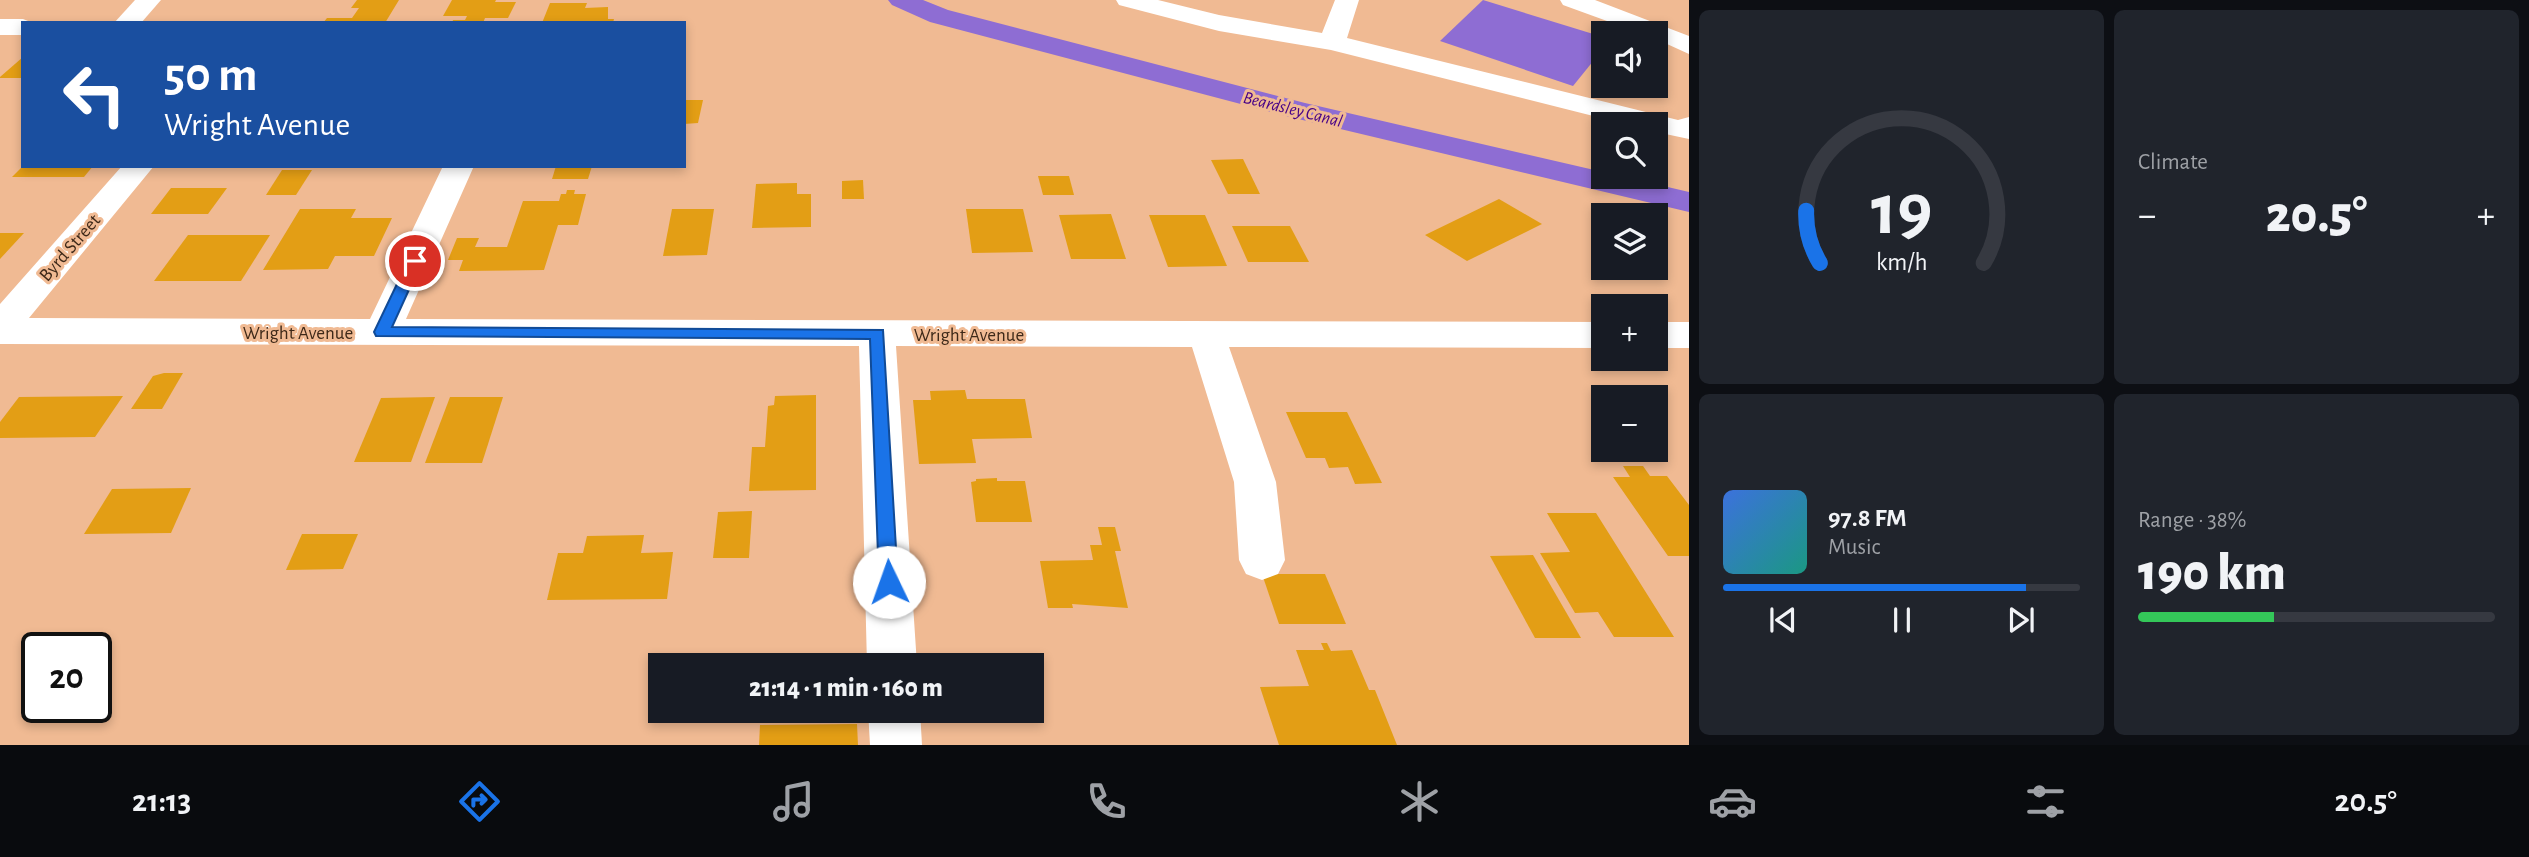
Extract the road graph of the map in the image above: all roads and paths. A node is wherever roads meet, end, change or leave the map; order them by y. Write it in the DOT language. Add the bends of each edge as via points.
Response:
graph roads {
  1 [pos="149,0"];
  2 [pos="1128,0"];
  3 [pos="1347,0"];
  4 [pos="1572,0"];
  5 [pos="129,21"];
  6 [pos="0,27"];
  7 [pos="21,27"];
  8 [pos="1332,41"];
  9 [pos="1689,46"];
  10 [pos="1689,125"];
  11 [pos="137,168"];
  12 [pos="458,168"];
  13 [pos="0,330"];
  14 [pos="382,332"];
  15 [pos="877,334"];
  16 [pos="1206,334"];
  17 [pos="1591,335"];
  18 [pos="1668,335"];
  19 [pos="1689,335"];
  20 [pos="1262,560"];
  21 [pos="891,653"];
  22 [pos="895,723"];
  23 [pos="896,745"];
  1 -- 5 [label="street"];
  2 -- 8 [label="street" via="1219,23"];
  3 -- 8 [label="street"];
  4 -- 9 [label="street"];
  6 -- 7 [label="street"];
  8 -- 10 [label="street" via="1687,131"];
  11 -- 13 [label="street, Byrd Street"];
  12 -- 14 [label="street"];
  13 -- 14 [label="street, Wright Avenue"];
  14 -- 15 [label="street, Wright Avenue"];
  15 -- 16 [label="street, Wright Avenue"];
  15 -- 21 [label="street"];
  16 -- 17 [label="street, Wright Avenue"];
  16 -- 20 [label="street" via="1255,482"];
  18 -- 19 [label="street"];
  22 -- 23 [label="street"];
}
